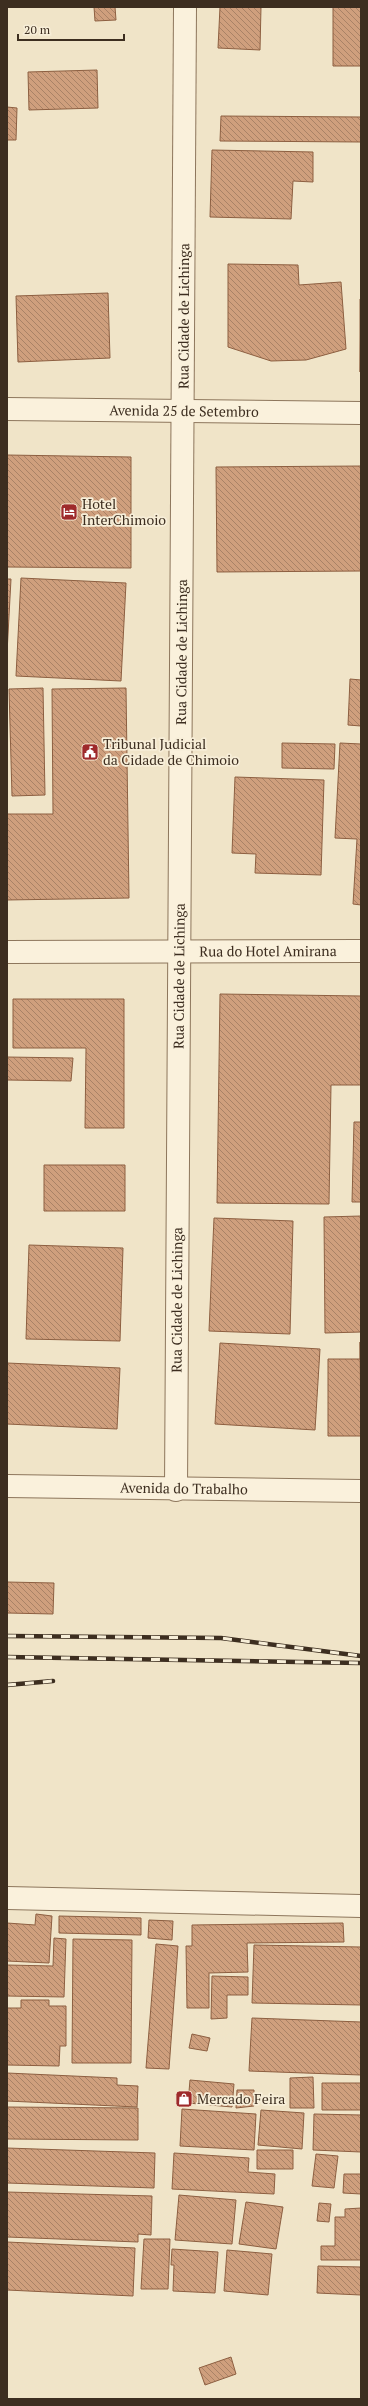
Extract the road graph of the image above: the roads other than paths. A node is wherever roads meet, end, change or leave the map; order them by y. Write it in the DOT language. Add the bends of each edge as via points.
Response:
graph roads {
  1 [pos="185,7"];
  2 [pos="7,409"];
  3 [pos="185,410"];
  4 [pos="361,413"];
  5 [pos="361,951"];
  6 [pos="7,952"];
  7 [pos="178,953"];
  8 [pos="7,1486"];
  9 [pos="176,1490"];
  10 [pos="361,1491"];
  11 [pos="7,1898"];
  12 [pos="361,1906"];
  1 -- 3 [label="street, Rua Cidade de Lichinga"];
  2 -- 3 [label="street, Avenida 25 de Setembro"];
  3 -- 4 [label="street, Avenida 25 de Setembro"];
  3 -- 7 [label="street, Rua Cidade de Lichinga"];
  5 -- 7 [label="street, Rua do Hotel Amirana"];
  6 -- 7 [label="street, Rua do Hotel Amirana"];
  7 -- 9 [label="street, Rua Cidade de Lichinga"];
  8 -- 9 [label="street, Avenida do Trabalho"];
  9 -- 10 [label="street, Avenida do Trabalho"];
  11 -- 12 [label="street"];
}
